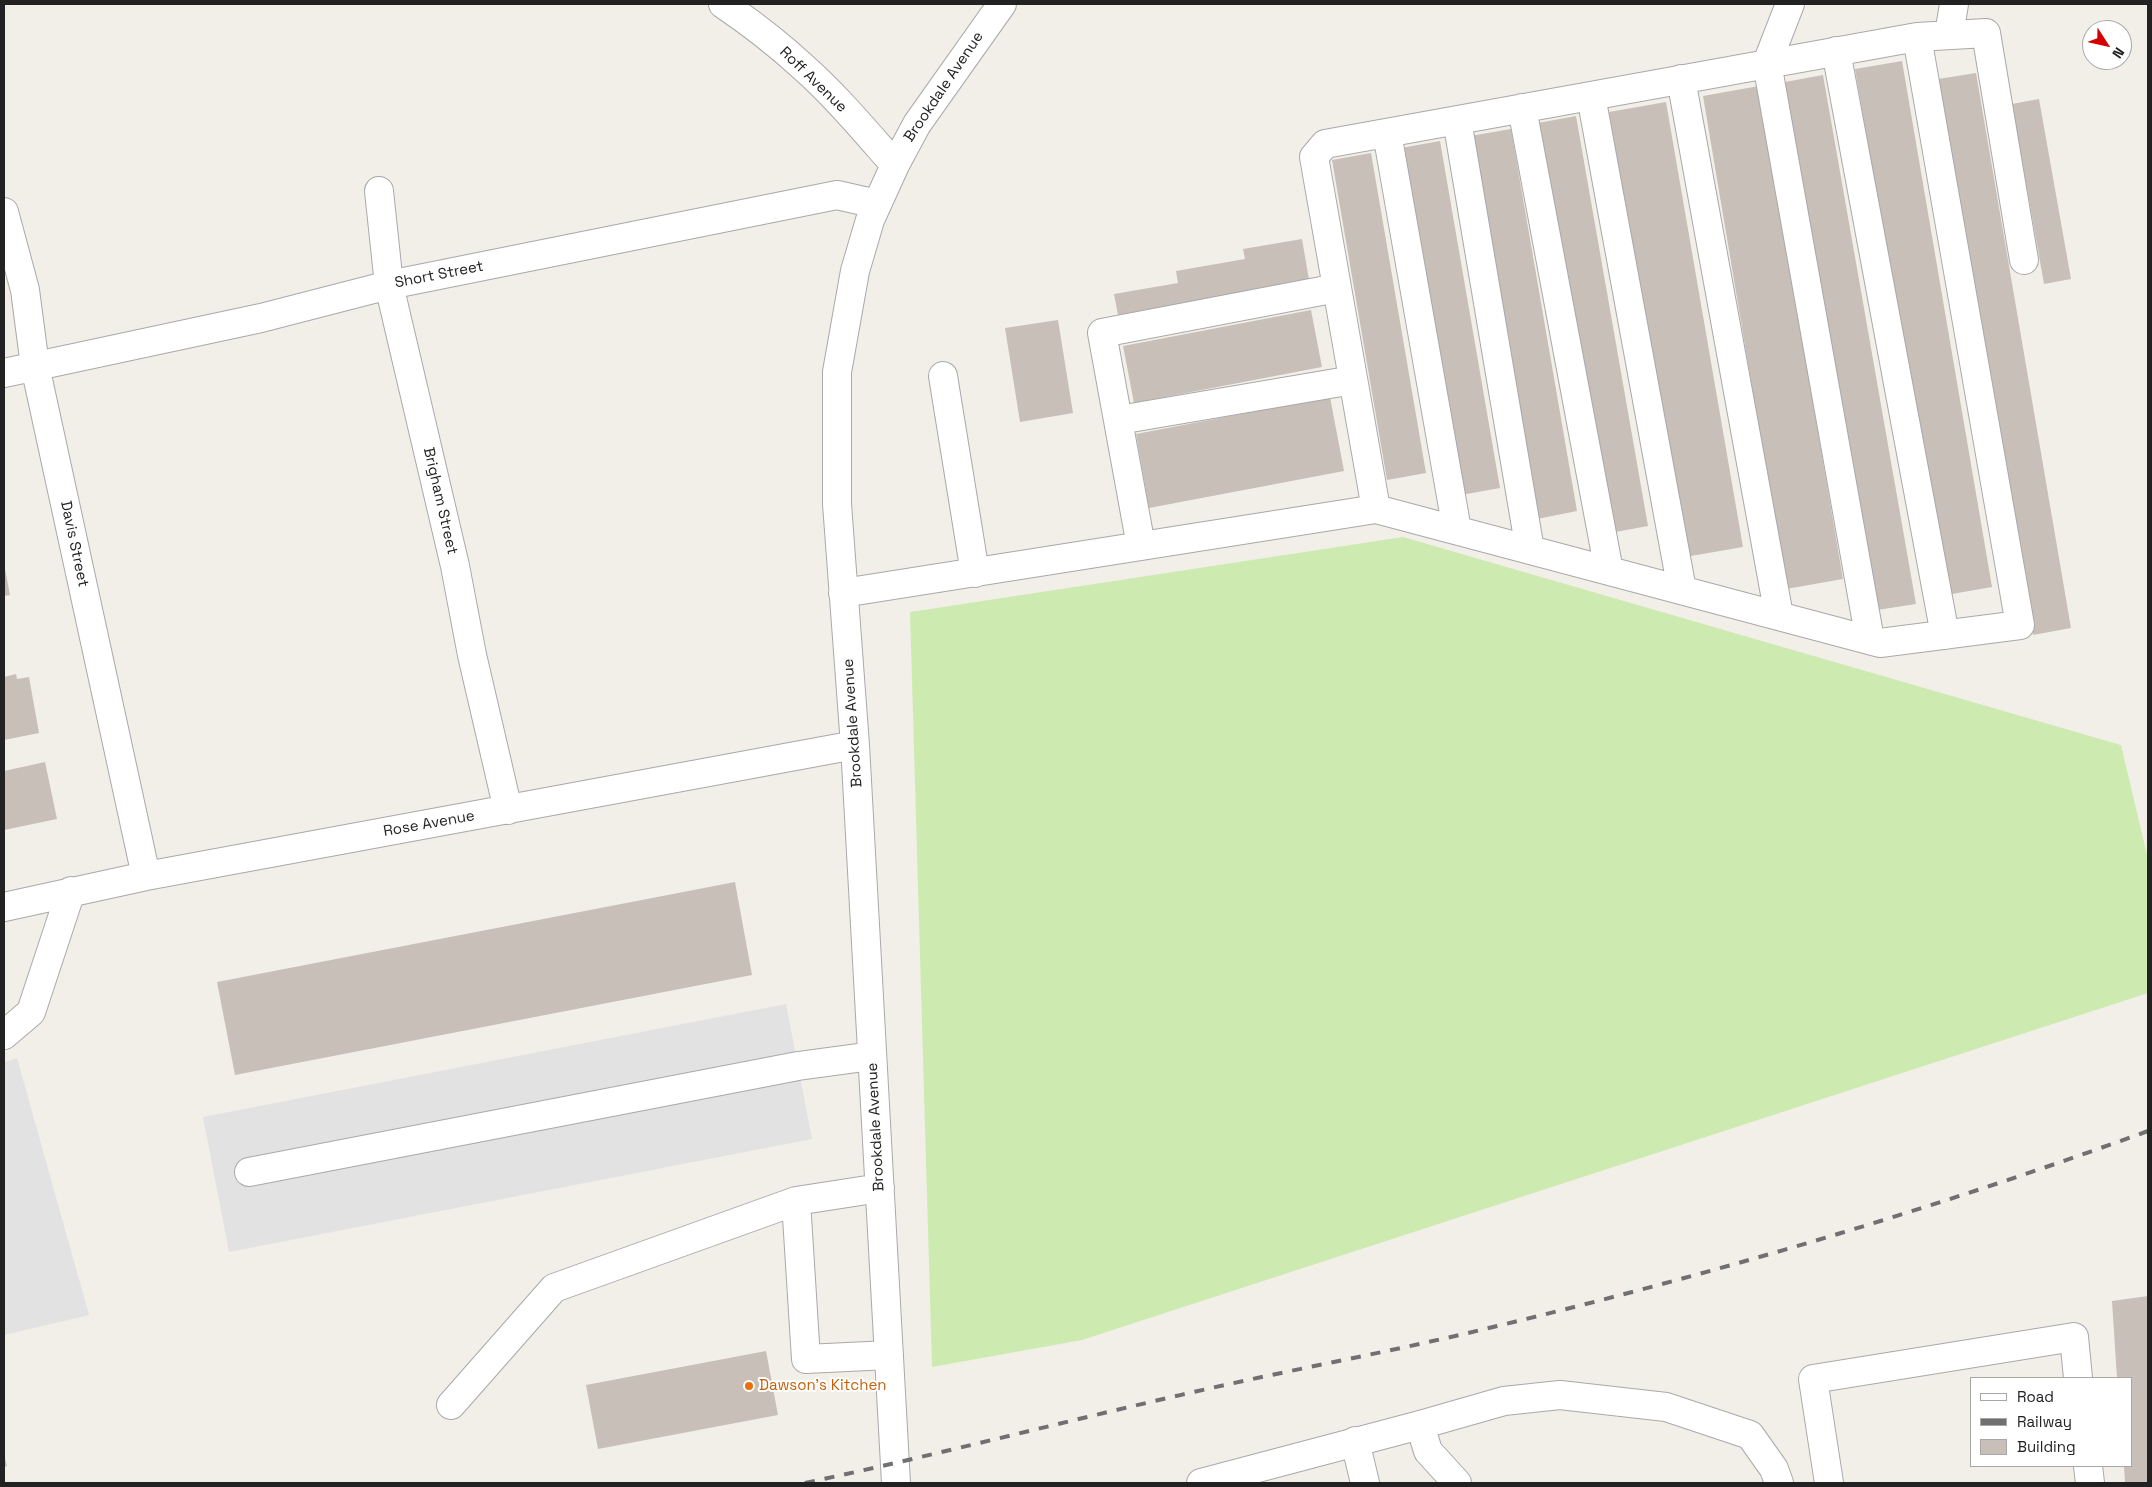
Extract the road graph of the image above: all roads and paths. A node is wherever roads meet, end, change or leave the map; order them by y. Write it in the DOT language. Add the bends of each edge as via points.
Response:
graph roads {
  1 [pos="723,4"];
  2 [pos="1002,4"];
  3 [pos="1790,4"];
  4 [pos="1954,4"];
  5 [pos="1949,35"];
  6 [pos="1917,37"];
  7 [pos="1836,51"];
  8 [pos="1767,63"];
  9 [pos="1681,79"];
  10 [pos="1591,96"];
  11 [pos="1522,108"];
  12 [pos="1456,120"];
  13 [pos="1387,133"];
  14 [pos="895,165"];
  15 [pos="379,191"];
  16 [pos="877,204"];
  17 [pos="4,212"];
  18 [pos="2024,260"];
  19 [pos="389,285"];
  20 [pos="1337,288"];
  21 [pos="36,366"];
  22 [pos="4,373"];
  23 [pos="943,376"];
  24 [pos="1353,380"];
  25 [pos="1119,420"];
  26 [pos="1376,509"];
  27 [pos="1456,530"];
  28 [pos="1141,546"];
  29 [pos="1530,550"];
  30 [pos="1609,571"];
  31 [pos="975,573"];
  32 [pos="1682,590"];
  33 [pos="843,593"];
  34 [pos="1779,616"];
  35 [pos="1945,635"];
  36 [pos="1870,640"];
  37 [pos="855,745"];
  38 [pos="508,810"];
  39 [pos="146,876"];
  40 [pos="71,891"];
  41 [pos="4,907"];
  42 [pos="4,1035"];
  43 [pos="872,1056"];
  44 [pos="249,1172"];
  45 [pos="880,1188"];
  46 [pos="796,1201"];
  47 [pos="889,1355"];
  48 [pos="2078,1377"];
  49 [pos="450,1405"];
  50 [pos="1420,1426"];
  51 [pos="1355,1441"];
  52 [pos="2088,1467"];
  53 [pos="896,1483"];
  54 [pos="1200,1483"];
  55 [pos="1365,1483"];
  56 [pos="1457,1483"];
  57 [pos="1779,1483"];
  58 [pos="1829,1483"];
  59 [pos="2090,1483"];
  1 -- 14 [label="street, Roff Avenue" via="760,29 803,66"];
  2 -- 14 [label="street, Brookdale Avenue" via="917,124"];
  3 -- 8 [label="street"];
  4 -- 5 [label="street"];
  5 -- 6 [label="street"];
  5 -- 18 [label="street" via="1986,33"];
  6 -- 7 [label="street"];
  6 -- 35 [label="street" via="2020,625"];
  7 -- 8 [label="street"];
  7 -- 35 [label="street"];
  8 -- 9 [label="street"];
  8 -- 36 [label="street"];
  9 -- 10 [label="street"];
  9 -- 34 [label="street"];
  10 -- 11 [label="street"];
  10 -- 32 [label="street"];
  11 -- 12 [label="street"];
  11 -- 30 [label="street"];
  12 -- 13 [label="street"];
  12 -- 29 [label="street"];
  13 -- 20 [label="street" via="1325,144 1314,157"];
  13 -- 27 [label="street"];
  14 -- 16 [label="street, Brookdale Avenue"];
  15 -- 19 [label="street, Brigham Street"];
  16 -- 19 [label="street, Short Street" via="837,195"];
  16 -- 33 [label="street, Brookdale Avenue" via="855,271 837,372 837,504"];
  17 -- 21 [label="street, Davis Street" via="25,290"];
  19 -- 21 [label="street, Short Street" via="261,318"];
  19 -- 38 [label="street, Brigham Street"];
  20 -- 24 [label="street"];
  20 -- 25 [label="street" via="1102,333"];
  21 -- 22 [label="street, Short Street"];
  21 -- 39 [label="street, Davis Street"];
  23 -- 31 [label="street"];
  24 -- 25 [label="street"];
  24 -- 26 [label="street"];
  25 -- 28 [label="street"];
  26 -- 27 [label="street"];
  26 -- 28 [label="street"];
  27 -- 29 [label="street"];
  28 -- 31 [label="street"];
  29 -- 30 [label="street"];
  30 -- 32 [label="street"];
  31 -- 33 [label="street"];
  32 -- 34 [label="street"];
  33 -- 37 [label="street, Brookdale Avenue"];
  34 -- 36 [label="street"];
  35 -- 36 [label="street" via="1880,643"];
  37 -- 38 [label="street, Rose Avenue"];
  37 -- 43 [label="street, Brookdale Avenue"];
  38 -- 39 [label="street, Rose Avenue"];
  39 -- 40 [label="street, Rose Avenue"];
  40 -- 41 [label="street, Rose Avenue"];
  40 -- 42 [label="street" via="32,1012"];
  43 -- 44 [label="street" via="798,1066"];
  43 -- 45 [label="street, Brookdale Avenue"];
  45 -- 46 [label="street"];
  45 -- 47 [label="street, Brookdale Avenue"];
  46 -- 47 [label="street" via="806,1359"];
  46 -- 49 [label="street" via="554,1288"];
  47 -- 53 [label="street, Brookdale Avenue"];
  48 -- 58 [label="street" via="2074,1337 1813,1379"];
  50 -- 51 [label="street"];
  50 -- 56 [label="street" via="1428,1451"];
  50 -- 57 [label="street" via="1504,1400 1560,1395 1666,1407 1750,1435 1774,1469"];
  51 -- 54 [label="street"];
  51 -- 55 [label="street"];
  52 -- 59 [label="street"];
}
